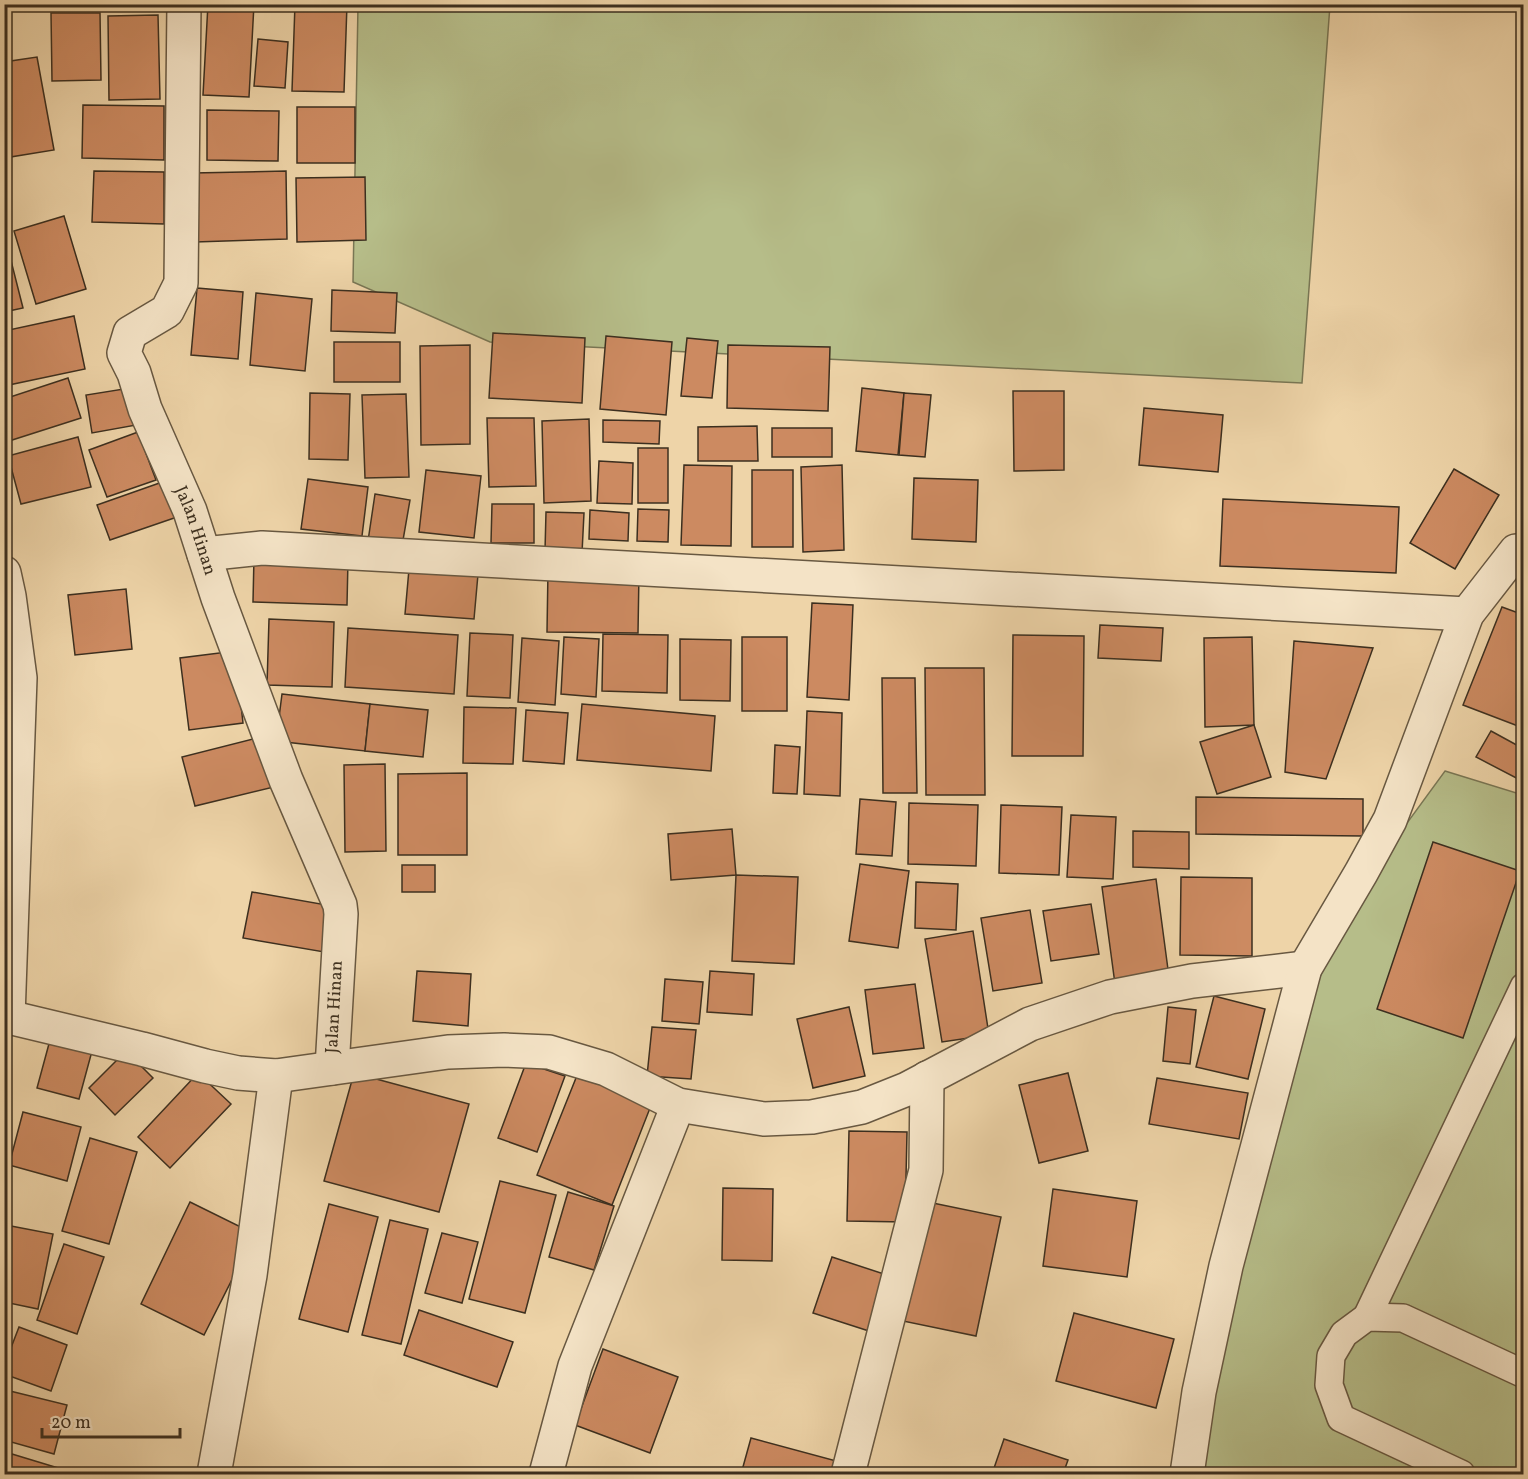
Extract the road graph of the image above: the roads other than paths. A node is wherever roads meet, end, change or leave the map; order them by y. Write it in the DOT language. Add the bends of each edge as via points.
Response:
graph roads {
  1 [pos="184,4"];
  2 [pos="1521,550"];
  3 [pos="204,554"];
  4 [pos="6,589"];
  5 [pos="1467,614"];
  6 [pos="1305,968"];
  7 [pos="1524,987"];
  8 [pos="6,1016"];
  9 [pos="332,1068"];
  10 [pos="276,1076"];
  11 [pos="927,1078"];
  12 [pos="678,1105"];
  13 [pos="1367,1317"];
  14 [pos="1524,1374"];
  15 [pos="214,1474"];
  16 [pos="546,1474"];
  17 [pos="848,1474"];
  18 [pos="1187,1474"];
  19 [pos="1461,1474"];
  1 -- 3 [label="street, Jalan Hinan" via="181,283 167,311 130,333 124,353"];
  2 -- 5 [label="street"];
  3 -- 5 [label="street" via="262,548"];
  3 -- 9 [label="street, Jalan Hinan" via="286,780 340,905"];
  4 -- 8 [label="street" via="20,678"];
  5 -- 6 [label="street" via="1390,820"];
  6 -- 11 [label="street" via="1192,981 1110,997 1030,1024"];
  6 -- 18 [label="street" via="1226,1266 1199,1392"];
  7 -- 13 [label="lane"];
  8 -- 10 [label="street" via="205,1066"];
  9 -- 10 [label="street"];
  9 -- 12 [label="street" via="448,1052 549,1052 606,1070"];
  10 -- 15 [label="street" via="249,1275"];
  11 -- 12 [label="street" via="862,1107 812,1117 764,1119"];
  11 -- 17 [label="street" via="926,1170"];
  12 -- 16 [label="street" via="575,1365"];
  13 -- 14 [label="lane" via="1403,1318"];
  13 -- 19 [label="lane" via="1344,1334 1330,1356 1329,1385 1341,1418"];
}
